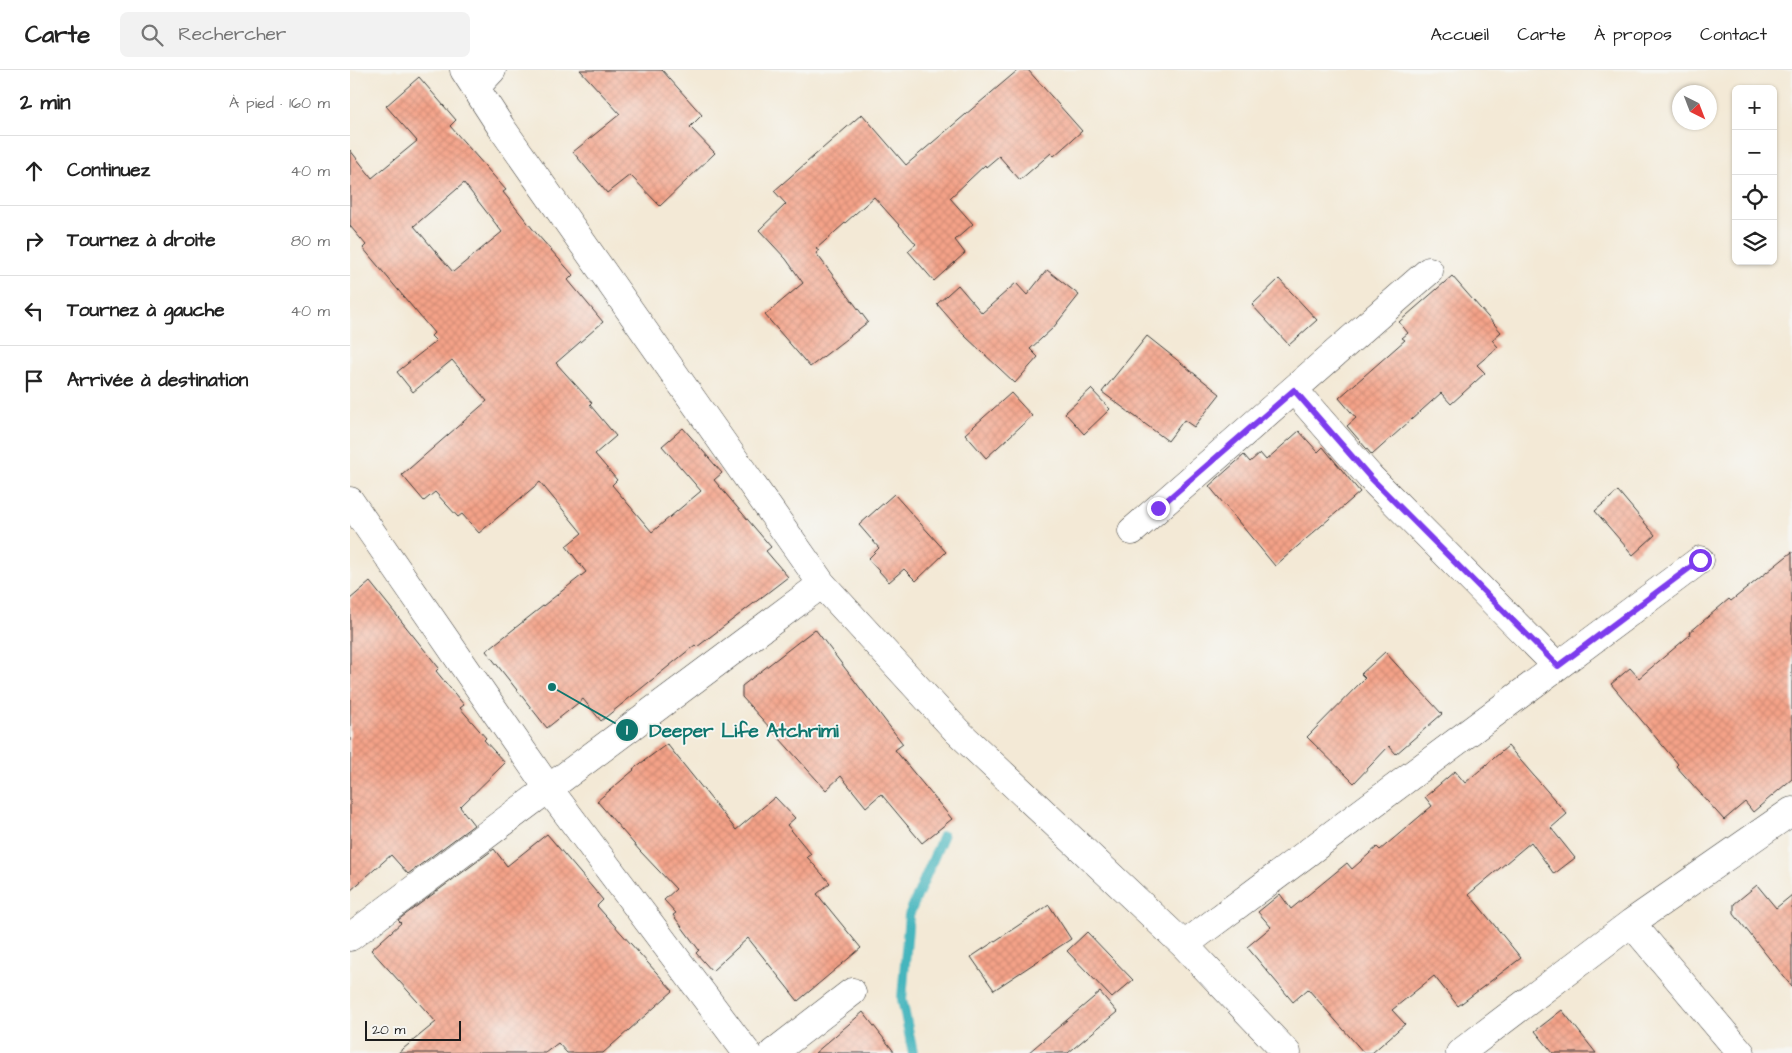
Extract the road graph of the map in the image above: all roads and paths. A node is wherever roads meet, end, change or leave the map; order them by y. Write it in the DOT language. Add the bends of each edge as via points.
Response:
graph roads {
  1 [pos="478,76"];
  2 [pos="1429,271"];
  3 [pos="1294,390"];
  4 [pos="350,501"];
  5 [pos="1132,531"];
  6 [pos="1700,560"];
  7 [pos="822,584"];
  8 [pos="1558,666"];
  9 [pos="548,788"];
  10 [pos="1792,811"];
  11 [pos="1631,923"];
  12 [pos="350,937"];
  13 [pos="1184,944"];
  14 [pos="852,992"];
  15 [pos="746,1053"];
  16 [pos="773,1053"];
  17 [pos="1287,1053"];
  18 [pos="1460,1053"];
  19 [pos="1742,1053"];
  1 -- 7 [label="street" via="501,127"];
  2 -- 3 [label="street"];
  3 -- 5 [label="street"];
  3 -- 8 [label="street" via="1370,477"];
  4 -- 9 [label="street"];
  6 -- 8 [label="street"];
  7 -- 9 [label="street"];
  7 -- 13 [label="street" via="958,731"];
  8 -- 13 [label="street"];
  9 -- 12 [label="street"];
  9 -- 15 [label="street"];
  10 -- 11 [label="street"];
  11 -- 18 [label="street"];
  11 -- 19 [label="street"];
  13 -- 17 [label="street"];
  14 -- 16 [label="street"];
}
